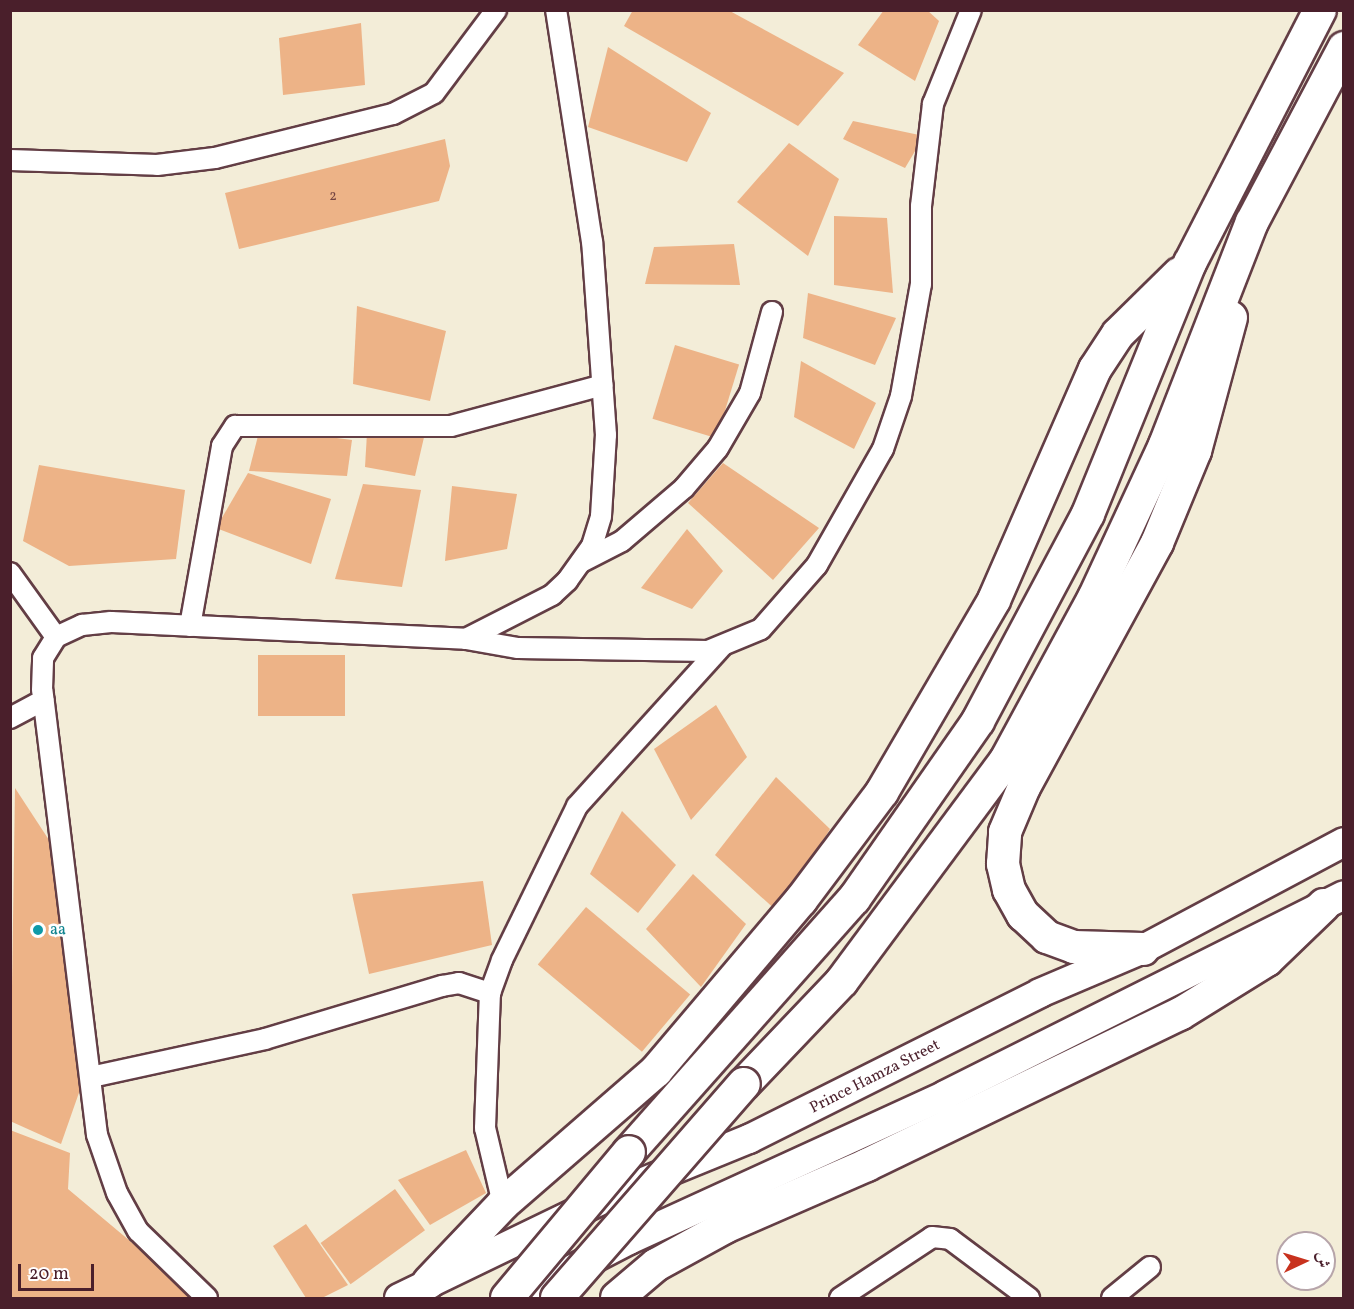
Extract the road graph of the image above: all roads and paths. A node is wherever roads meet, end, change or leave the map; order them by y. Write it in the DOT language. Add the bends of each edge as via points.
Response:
graph roads {
  1 [pos="496,10"];
  2 [pos="555,10"];
  3 [pos="971,10"];
  4 [pos="1320,10"];
  5 [pos="1344,48"];
  6 [pos="10,160"];
  7 [pos="1252,222"];
  8 [pos="1190,263"];
  9 [pos="772,312"];
  10 [pos="603,385"];
  11 [pos="580,562"];
  12 [pos="10,573"];
  13 [pos="190,626"];
  14 [pos="56,637"];
  15 [pos="466,639"];
  16 [pos="721,647"];
  17 [pos="44,700"];
  18 [pos="10,718"];
  19 [pos="1344,842"];
  20 [pos="1334,900"];
  21 [pos="1143,949"];
  22 [pos="490,993"];
  23 [pos="91,1077"];
  24 [pos="503,1204"];
  25 [pos="1150,1267"];
  26 [pos="429,1282"];
  27 [pos="207,1299"];
  28 [pos="399,1299"];
  29 [pos="507,1299"];
  30 [pos="517,1299"];
  31 [pos="557,1299"];
  32 [pos="617,1299"];
  33 [pos="840,1299"];
  34 [pos="1029,1299"];
  35 [pos="1112,1299"];
  1 -- 6 [label="street" via="434,93 393,114 215,158 157,165"];
  2 -- 10 [label="street" via="592,242"];
  3 -- 16 [label="street" via="933,104 911,352 883,449 836,536 790,598 761,629"];
  4 -- 8 [label="main road"];
  5 -- 7 [label="main road"];
  7 -- 21 [label="main road" via="1219,375 1158,543 1024,787 1005,832 1003,864 1009,890 1023,915 1047,937 1074,947"];
  7 -- 31 [label="main road, bridge" via="1165,445 1094,598 1006,760 842,981 744,1084"];
  8 -- 24 [label="main road" via="1119,334 1095,369 993,600 882,792 801,900 656,1071"];
  8 -- 29 [label="main road, bridge" via="1088,514 978,721 854,899 629,1152"];
  9 -- 11 [label="street" via="750,393 718,448 684,488 622,541"];
  10 -- 11 [label="street" via="602,516"];
  10 -- 13 [label="street" via="451,426 235,426 222,446"];
  11 -- 15 [label="street" via="552,596"];
  12 -- 14 [label="street"];
  13 -- 14 [label="street" via="111,622 82,626"];
  13 -- 15 [label="street"];
  14 -- 17 [label="street" via="43,658"];
  15 -- 16 [label="street" via="518,648"];
  16 -- 22 [label="street" via="577,806 526,905"];
  17 -- 18 [label="street"];
  17 -- 23 [label="street"];
  19 -- 21 [label="main road, Prince Hamza Street"];
  20 -- 30 [label="main road" via="945,1095 628,1240"];
  20 -- 32 [label="main road" via="1267,960 1180,1014 867,1165 725,1227 656,1265"];
  21 -- 26 [label="main road, Prince Hamza Street" via="1040,993 749,1139 614,1194"];
  22 -- 23 [label="street" via="459,983 442,986 265,1039"];
  22 -- 24 [label="street" via="485,1128"];
  23 -- 27 [label="street" via="97,1135 117,1193 160,1257"];
  24 -- 26 [label="main road"];
  25 -- 35 [label="street"];
  26 -- 28 [label="main road, Prince Hamza Street"];
  33 -- 34 [label="street" via="932,1237 950,1239"];
}
